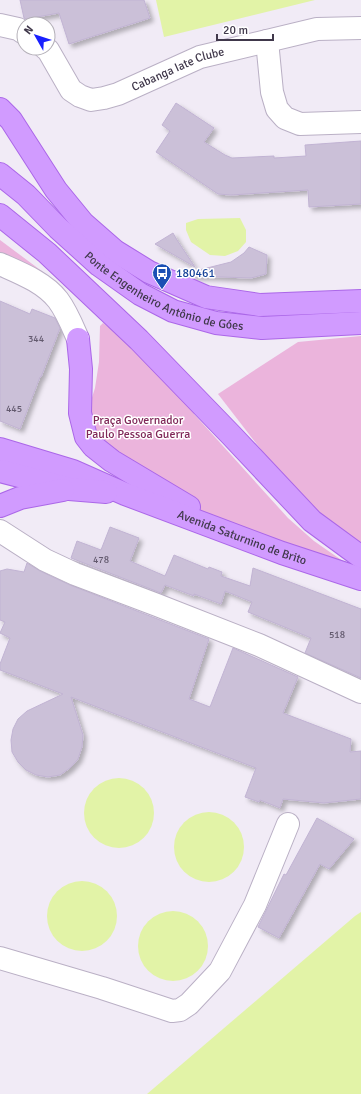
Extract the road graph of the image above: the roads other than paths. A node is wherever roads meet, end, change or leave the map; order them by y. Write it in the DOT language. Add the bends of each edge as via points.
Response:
graph roads {
  1 [pos="0,25"];
  2 [pos="361,28"];
  3 [pos="16,29"];
  4 [pos="267,41"];
  5 [pos="50,56"];
  6 [pos="0,109"];
  7 [pos="361,122"];
  8 [pos="0,169"];
  9 [pos="0,174"];
  10 [pos="0,215"];
  11 [pos="83,223"];
  12 [pos="0,264"];
  13 [pos="361,301"];
  14 [pos="361,323"];
  15 [pos="78,339"];
  16 [pos="0,449"];
  17 [pos="0,471"];
  18 [pos="69,489"];
  19 [pos="124,494"];
  20 [pos="0,506"];
  21 [pos="0,531"];
  22 [pos="236,534"];
  23 [pos="361,557"];
  24 [pos="361,580"];
  25 [pos="361,692"];
  26 [pos="288,824"];
  27 [pos="0,958"];
  1 -- 3 [label="street"];
  2 -- 4 [label="street, Cabanga Iate Clube" via="317,29"];
  4 -- 5 [label="street, Cabanga Iate Clube" via="200,57 118,94 91,100 71,90"];
  4 -- 7 [label="street" via="272,92 277,109 285,118 300,124"];
  6 -- 11 [label="main road" via="11,120 56,190"];
  8 -- 11 [label="main road" via="8,170 66,214"];
  9 -- 14 [label="main road, Ponte Engenheiro Antônio de Góes" via="26,195 99,265 140,294 173,311 216,323 262,328"];
  10 -- 23 [label="main road" via="47,253 139,340 312,521"];
  11 -- 13 [label="main road, Ponte Engenheiro Antônio de Góes" via="115,251 149,272 206,297 260,306"];
  12 -- 15 [label="street" via="41,285 57,299 70,319"];
  15 -- 22 [label="main road" via="82,369 80,413 86,437 93,446 112,461"];
  16 -- 19 [label="main road, Avenida Saturnino de Brito" via="73,471"];
  17 -- 18 [label="main road, Avenida Saturnino de Brito"];
  18 -- 19 [label="main road, Avenida Saturnino de Brito"];
  18 -- 20 [label="main road" via="20,498"];
  19 -- 22 [label="main road, Avenida Saturnino de Brito"];
  21 -- 25 [label="street" via="45,560 75,574 259,645"];
  22 -- 24 [label="main road, Avenida Saturnino de Brito"];
  26 -- 27 [label="street" via="255,905 220,971 180,1010 172,1011"];
}
